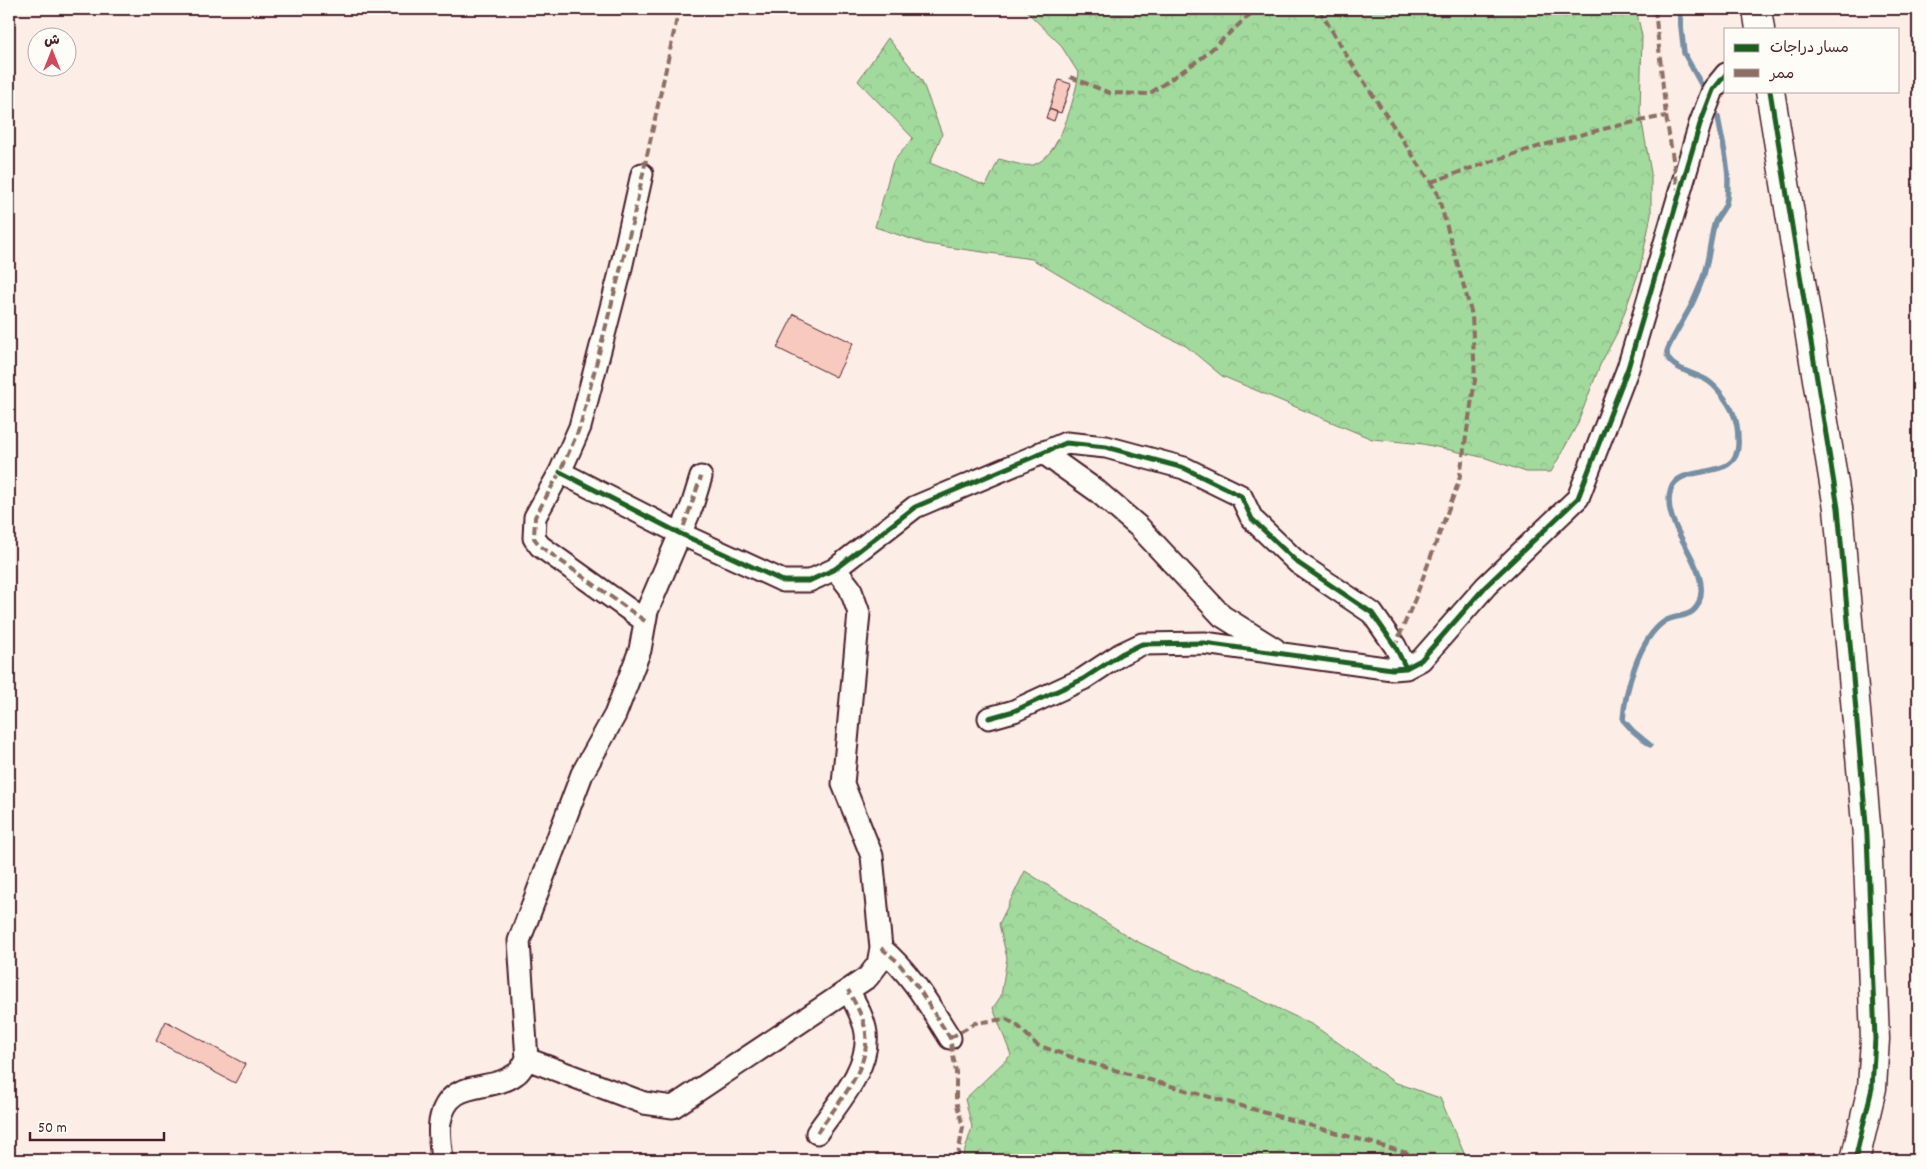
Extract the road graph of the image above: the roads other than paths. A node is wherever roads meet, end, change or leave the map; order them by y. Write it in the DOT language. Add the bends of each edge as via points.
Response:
graph roads {
  1 [pos="1757,9"];
  2 [pos="1760,28"];
  3 [pos="1724,76"];
  4 [pos="1770,92"];
  5 [pos="642,174"];
  6 [pos="1042,452"];
  7 [pos="560,472"];
  8 [pos="701,476"];
  9 [pos="681,534"];
  10 [pos="835,569"];
  11 [pos="645,621"];
  12 [pos="1281,653"];
  13 [pos="1406,668"];
  14 [pos="989,718"];
  15 [pos="881,948"];
  16 [pos="848,990"];
  17 [pos="950,1038"];
  18 [pos="528,1059"];
  19 [pos="817,1133"];
  20 [pos="442,1160"];
  21 [pos="1855,1160"];
  1 -- 2 [label="street"];
  3 -- 13 [label="street" via="1713,90 1700,124 1628,368 1578,498 1486,586 1422,660"];
  4 -- 21 [label="street" via="1838,508 1868,835 1875,1039 1872,1088"];
  5 -- 7 [label="street" via="626,250 580,427"];
  6 -- 10 [label="street" via="915,507"];
  6 -- 12 [label="street" via="1097,491 1139,527 1222,616"];
  6 -- 13 [label="street" via="1066,443 1106,447 1184,468 1241,496 1252,519 1298,563 1372,613"];
  7 -- 9 [label="street"];
  7 -- 11 [label="street" via="535,517 534,538 540,546"];
  8 -- 9 [label="street"];
  9 -- 10 [label="street" via="783,581 809,581"];
  9 -- 11 [label="street"];
  10 -- 15 [label="street" via="850,588 859,613 843,784 872,856"];
  11 -- 18 [label="street" via="640,650 615,715 582,774 519,941"];
  12 -- 13 [label="street" via="1392,669"];
  12 -- 14 [label="street" via="1204,643 1142,644 1084,679 1014,711"];
  15 -- 16 [label="street" via="878,964 868,977"];
  15 -- 17 [label="street" via="897,961 920,989"];
  16 -- 18 [label="street" via="673,1107 644,1103"];
  16 -- 19 [label="street" via="866,1032 866,1051 853,1080"];
  18 -- 20 [label="street" via="517,1074 504,1081 460,1090 448,1103 440,1121"];
}
